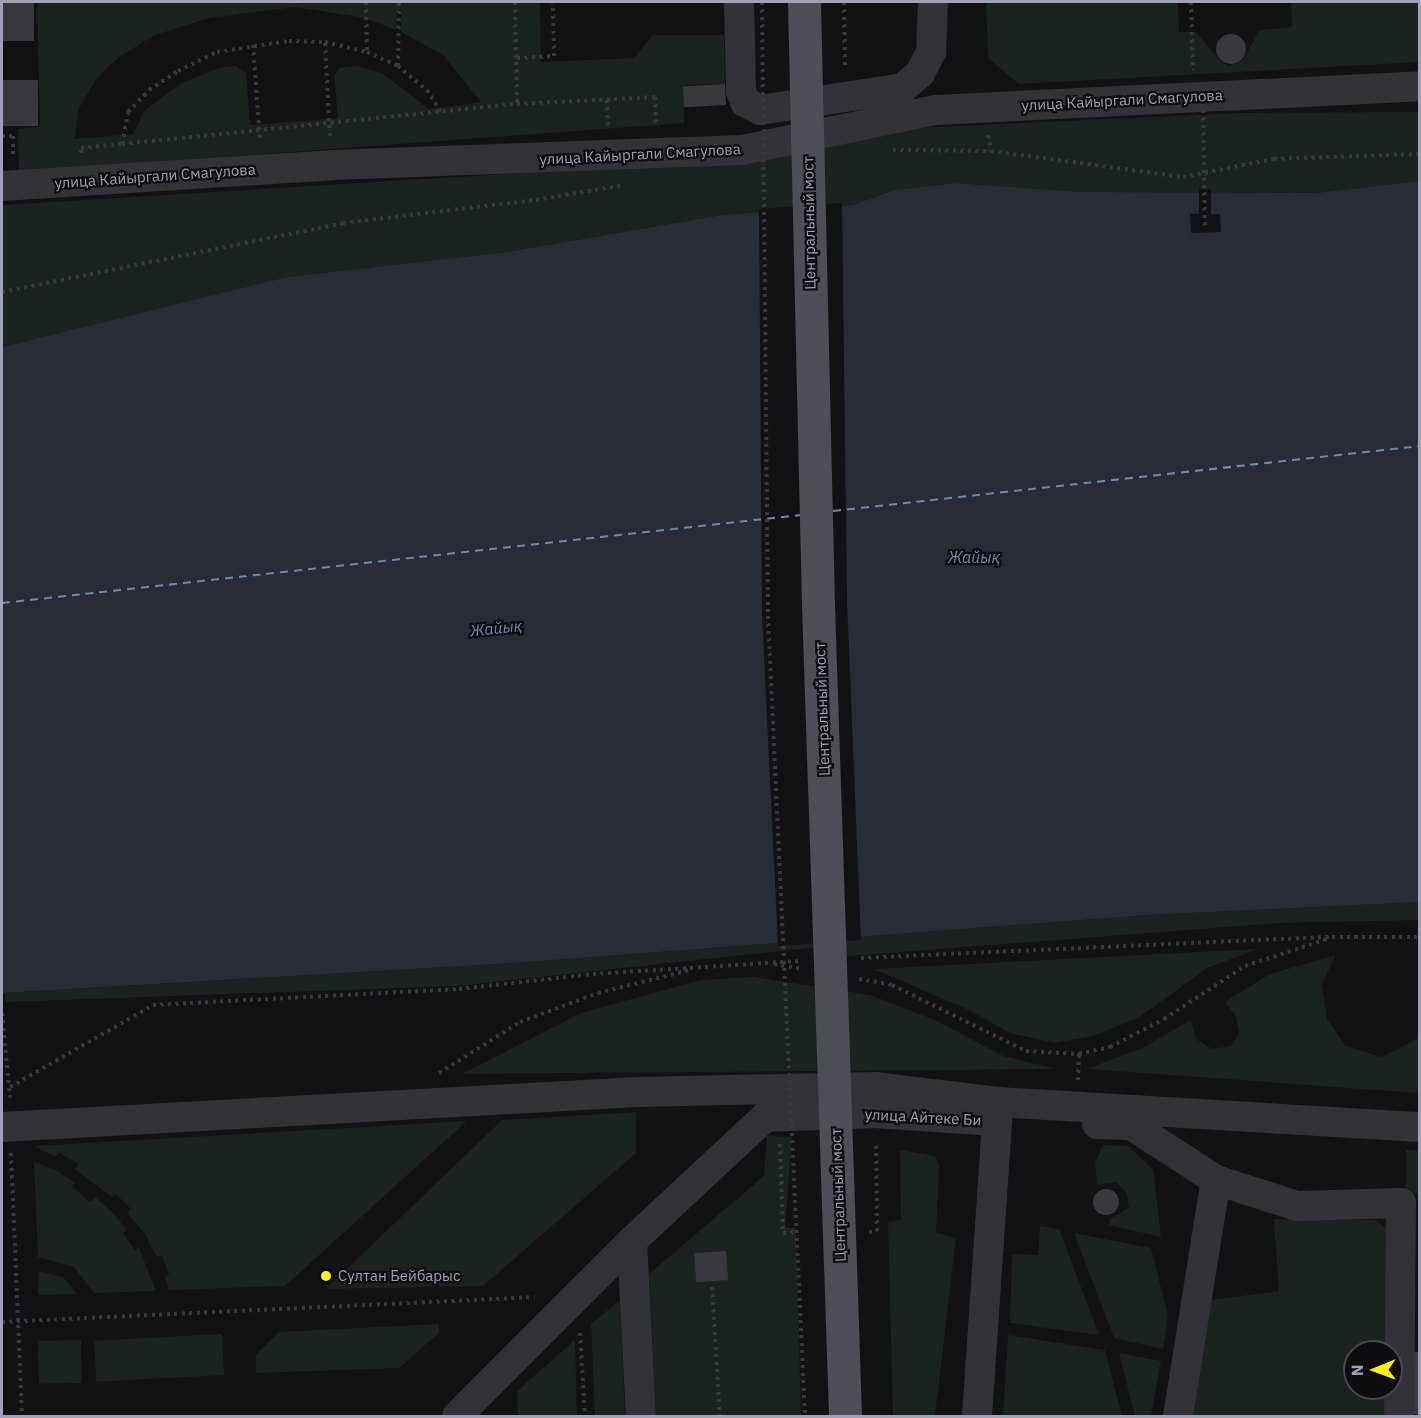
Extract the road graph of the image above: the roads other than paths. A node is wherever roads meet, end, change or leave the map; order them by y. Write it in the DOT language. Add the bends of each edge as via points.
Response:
graph roads {
  1 [pos="740,2"];
  2 [pos="804,2"];
  3 [pos="933,2"];
  4 [pos="1419,86"];
  5 [pos="2,186"];
  6 [pos="997,1121"];
  7 [pos="6,1127"];
  8 [pos="1419,1127"];
  9 [pos="1216,1180"];
  10 [pos="632,1241"];
  11 [pos="457,1416"];
  12 [pos="641,1416"];
  13 [pos="845,1416"];
  14 [pos="977,1416"];
  15 [pos="1178,1416"];
  16 [pos="1399,1416"];
  1 -- 3 [label="street" via="741,91 745,102 760,110 903,88 920,74 932,52"];
  2 -- 13 [label="main road, Центральный мост, bridge"];
  4 -- 5 [label="street, улица Кайыргали Смагулова" via="936,110 742,150 332,165"];
  6 -- 9 [label="street, улица Айтеке Би" via="1131,1125"];
  6 -- 10 [label="street, улица Айтеке Би" via="875,1113 765,1118"];
  6 -- 14 [label="street"];
  7 -- 8 [label="street" via="636,1092 875,1087 998,1102"];
  9 -- 15 [label="street"];
  9 -- 16 [label="street, улица Айтеке Би" via="1297,1206 1401,1203"];
  10 -- 11 [label="street"];
  10 -- 12 [label="street"];
}
